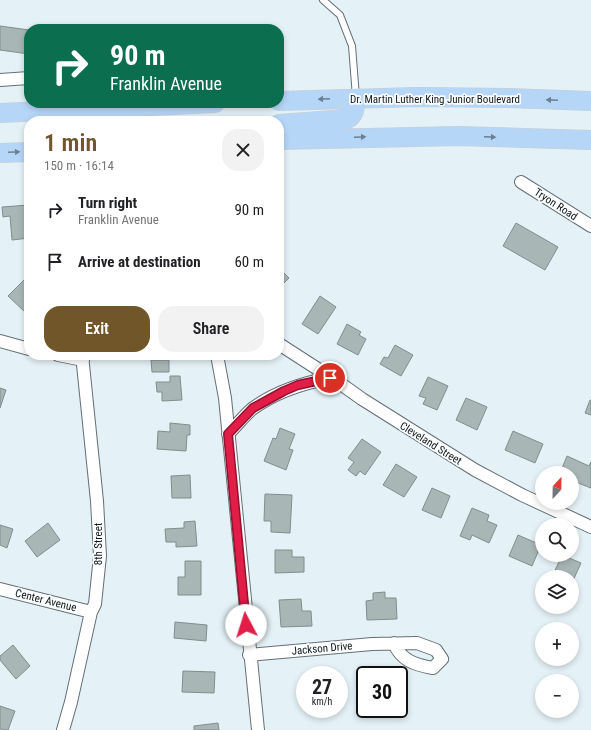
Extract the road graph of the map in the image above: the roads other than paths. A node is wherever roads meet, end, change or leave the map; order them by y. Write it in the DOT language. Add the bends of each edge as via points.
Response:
graph roads {
  1 [pos="323,0"];
  2 [pos="24,78"];
  3 [pos="0,80"];
  4 [pos="356,98"];
  5 [pos="284,101"];
  6 [pos="591,102"];
  7 [pos="157,108"];
  8 [pos="0,113"];
  9 [pos="63,116"];
  10 [pos="284,124"];
  11 [pos="284,140"];
  12 [pos="591,140"];
  13 [pos="24,152"];
  14 [pos="0,153"];
  15 [pos="521,182"];
  16 [pos="591,226"];
  17 [pos="0,341"];
  18 [pos="284,347"];
  19 [pos="24,348"];
  20 [pos="83,360"];
  21 [pos="218,360"];
  22 [pos="330,378"];
  23 [pos="228,434"];
  24 [pos="591,527"];
  25 [pos="0,589"];
  26 [pos="91,612"];
  27 [pos="394,643"];
  28 [pos="249,655"];
  29 [pos="63,730"];
  30 [pos="258,730"];
  1 -- 4 [label="lane" via="340,15 352,46"];
  2 -- 3 [label="street"];
  4 -- 5 [label="main road, Dr. Martin Luther King Junior Boulevard, one-way"];
  6 -- 4 [label="main road, Dr. Martin Luther King Junior Boulevard, one-way" via="508,98"];
  4 -- 10 [label="main road" via="354,113 349,118"];
  7 -- 9 [label="main road"];
  8 -- 9 [label="main road"];
  11 -- 12 [label="main road, one-way" via="458,136"];
  14 -- 13 [label="main road, one-way"];
  15 -- 16 [label="street, Tryon Road"];
  17 -- 19 [label="street"];
  18 -- 22 [label="street, Cleveland Street"];
  20 -- 26 [label="street, 8th Street" via="100,556 95,604"];
  21 -- 23 [label="street"];
  22 -- 23 [label="street" via="298,385 253,408"];
  22 -- 24 [label="street, Cleveland Street" via="475,470"];
  23 -- 28 [label="street"];
  25 -- 26 [label="street, Center Avenue"];
  26 -- 29 [label="street, 8th Street"];
  27 -- 28 [label="street, Jackson Drive"];
  28 -- 30 [label="street"];
}
